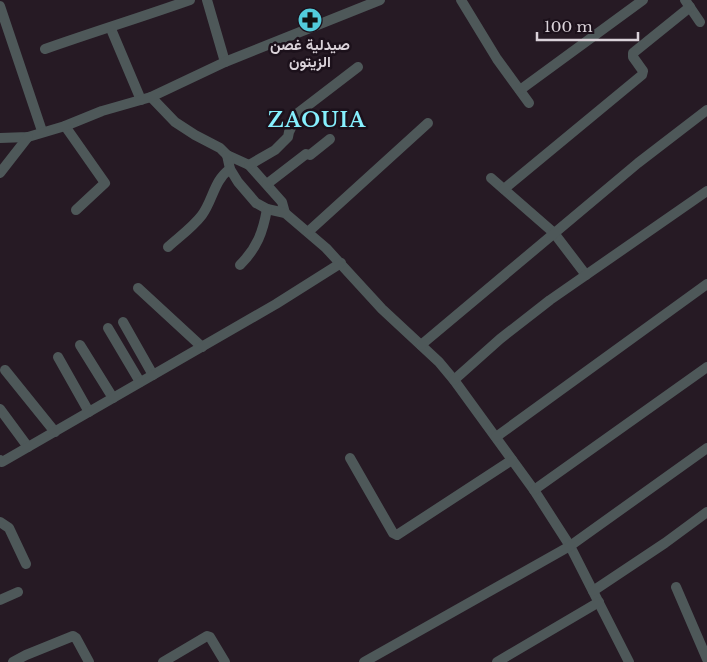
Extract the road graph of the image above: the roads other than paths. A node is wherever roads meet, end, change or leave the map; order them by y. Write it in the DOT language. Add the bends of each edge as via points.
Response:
graph roads {
  1 [pos="190,0"];
  2 [pos="207,0"];
  3 [pos="380,0"];
  4 [pos="461,0"];
  5 [pos="643,0"];
  6 [pos="688,3"];
  7 [pos="0,6"];
  8 [pos="700,22"];
  9 [pos="110,28"];
  10 [pos="45,49"];
  11 [pos="225,62"];
  12 [pos="358,67"];
  13 [pos="520,90"];
  14 [pos="152,97"];
  15 [pos="141,100"];
  16 [pos="529,103"];
  17 [pos="707,110"];
  18 [pos="428,123"];
  19 [pos="65,126"];
  20 [pos="42,132"];
  21 [pos="28,137"];
  22 [pos="0,138"];
  23 [pos="330,139"];
  24 [pos="227,155"];
  25 [pos="249,165"];
  26 [pos="230,169"];
  27 [pos="0,173"];
  28 [pos="491,178"];
  29 [pos="267,184"];
  30 [pos="504,189"];
  31 [pos="707,191"];
  32 [pos="267,209"];
  33 [pos="76,210"];
  34 [pos="285,213"];
  35 [pos="308,232"];
  36 [pos="554,233"];
  37 [pos="168,247"];
  38 [pos="341,263"];
  39 [pos="240,265"];
  40 [pos="586,275"];
  41 [pos="707,284"];
  42 [pos="138,288"];
  43 [pos="123,322"];
  44 [pos="108,328"];
  45 [pos="80,345"];
  46 [pos="421,346"];
  47 [pos="202,347"];
  48 [pos="58,357"];
  49 [pos="707,368"];
  50 [pos="5,370"];
  51 [pos="153,375"];
  52 [pos="454,380"];
  53 [pos="140,382"];
  54 [pos="113,398"];
  55 [pos="0,409"];
  56 [pos="89,412"];
  57 [pos="55,432"];
  58 [pos="496,437"];
  59 [pos="28,447"];
  60 [pos="707,448"];
  61 [pos="350,458"];
  62 [pos="0,460"];
  63 [pos="512,460"];
  64 [pos="534,490"];
  65 [pos="707,512"];
  66 [pos="0,522"];
  67 [pos="570,546"];
  68 [pos="26,564"];
  69 [pos="676,587"];
  70 [pos="593,591"];
  71 [pos="18,592"];
  72 [pos="0,600"];
  73 [pos="599,602"];
  74 [pos="707,659"];
  75 [pos="627,661"];
  76 [pos="13,662"];
  77 [pos="89,662"];
  78 [pos="163,662"];
  79 [pos="224,662"];
  80 [pos="364,662"];
  81 [pos="496,662"];
  1 -- 9 [label="street"];
  2 -- 11 [label="street"];
  3 -- 11 [label="street"];
  4 -- 13 [label="street"];
  5 -- 13 [label="street"];
  6 -- 8 [label="street"];
  6 -- 30 [label="street" via="633,53 642,75"];
  7 -- 20 [label="street"];
  9 -- 10 [label="street"];
  9 -- 15 [label="street"];
  11 -- 14 [label="street"];
  12 -- 25 [label="street" via="298,113 288,137 275,150"];
  13 -- 16 [label="street"];
  14 -- 15 [label="street"];
  14 -- 24 [label="street" via="175,122"];
  15 -- 19 [label="street"];
  17 -- 36 [label="street"];
  18 -- 35 [label="street"];
  19 -- 20 [label="street"];
  19 -- 33 [label="street" via="105,183"];
  20 -- 21 [label="street"];
  21 -- 22 [label="street"];
  21 -- 27 [label="street"];
  23 -- 29 [label="street"];
  24 -- 25 [label="street"];
  24 -- 26 [label="street"];
  25 -- 29 [label="street"];
  26 -- 32 [label="street" via="256,203"];
  26 -- 37 [label="street" via="224,172 202,214"];
  28 -- 30 [label="street"];
  29 -- 34 [label="street" via="282,202"];
  30 -- 36 [label="street"];
  31 -- 40 [label="street"];
  32 -- 34 [label="street"];
  32 -- 39 [label="street" via="263,231"];
  34 -- 35 [label="street"];
  35 -- 38 [label="street"];
  36 -- 40 [label="street"];
  36 -- 46 [label="street"];
  38 -- 46 [label="street"];
  38 -- 47 [label="street"];
  40 -- 52 [label="street" via="500,339"];
  41 -- 58 [label="street"];
  42 -- 47 [label="street"];
  43 -- 51 [label="street"];
  44 -- 53 [label="street"];
  45 -- 54 [label="street"];
  46 -- 52 [label="street"];
  47 -- 51 [label="street"];
  48 -- 56 [label="street"];
  49 -- 64 [label="street"];
  50 -- 57 [label="street"];
  51 -- 53 [label="street"];
  52 -- 58 [label="street"];
  53 -- 54 [label="street"];
  54 -- 56 [label="street"];
  55 -- 59 [label="street"];
  56 -- 57 [label="street"];
  57 -- 59 [label="street"];
  58 -- 63 [label="street"];
  59 -- 62 [label="street" via="2,462"];
  60 -- 67 [label="street"];
  61 -- 63 [label="street" via="393,532 398,535"];
  63 -- 64 [label="street"];
  64 -- 67 [label="street"];
  65 -- 70 [label="street"];
  66 -- 68 [label="street" via="9,528"];
  67 -- 70 [label="street"];
  67 -- 80 [label="street"];
  69 -- 74 [label="street"];
  70 -- 73 [label="street"];
  71 -- 72 [label="street"];
  73 -- 75 [label="street"];
  73 -- 81 [label="street"];
  76 -- 77 [label="street" via="73,636"];
  78 -- 79 [label="street" via="208,636"];
}
